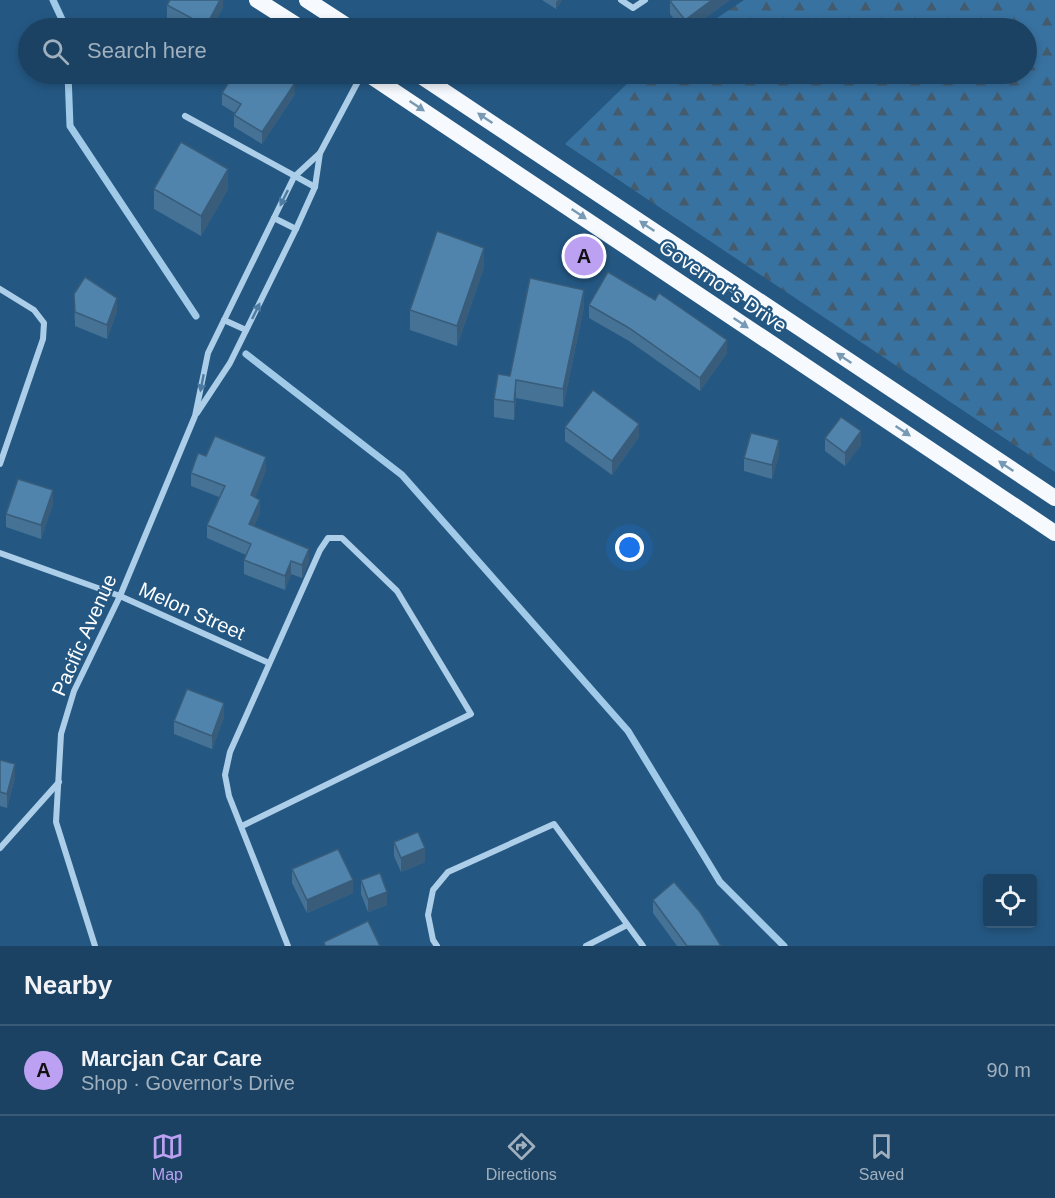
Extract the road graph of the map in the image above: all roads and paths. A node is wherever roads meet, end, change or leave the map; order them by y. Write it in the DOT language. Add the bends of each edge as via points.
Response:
graph roads {
  1 [pos="257,0"];
  2 [pos="307,0"];
  3 [pos="621,0"];
  4 [pos="645,0"];
  5 [pos="285,18"];
  6 [pos="335,18"];
  7 [pos="357,84"];
  8 [pos="383,84"];
  9 [pos="433,84"];
  10 [pos="185,116"];
  11 [pos="320,153"];
  12 [pos="294,177"];
  13 [pos="315,187"];
  14 [pos="274,218"];
  15 [pos="296,229"];
  16 [pos="0,289"];
  17 [pos="224,320"];
  18 [pos="246,330"];
  19 [pos="195,416"];
  20 [pos="0,464"];
  21 [pos="1055,498"];
  22 [pos="1055,533"];
  23 [pos="0,553"];
  24 [pos="120,596"];
  25 [pos="269,663"];
  26 [pos="59,782"];
  27 [pos="242,826"];
  28 [pos="0,848"];
  29 [pos="627,926"];
  30 [pos="95,946"];
  31 [pos="288,946"];
  32 [pos="437,946"];
  33 [pos="586,946"];
  34 [pos="643,946"];
  1 -- 5 [label="highway"];
  2 -- 6 [label="highway"];
  3 -- 4 [label="street" via="633,8"];
  7 -- 11 [label="street, Pacific Avenue"];
  8 -- 22 [label="highway, Governor's Drive, one-way"];
  21 -- 9 [label="highway, Governor's Drive, one-way"];
  10 -- 12 [label="street"];
  11 -- 12 [label="street, Pacific Avenue"];
  11 -- 13 [label="street, Pacific Avenue"];
  12 -- 13 [label="street"];
  12 -- 14 [label="street, Pacific Avenue, one-way"];
  13 -- 15 [label="street, Pacific Avenue"];
  14 -- 15 [label="street"];
  14 -- 17 [label="street, Pacific Avenue"];
  18 -- 15 [label="street, Pacific Avenue, one-way"];
  16 -- 20 [label="street" via="34,310 44,323 43,339"];
  17 -- 18 [label="street"];
  17 -- 19 [label="street, Pacific Avenue, one-way" via="208,353"];
  18 -- 19 [label="street, Pacific Avenue" via="229,366"];
  19 -- 24 [label="street, Pacific Avenue"];
  23 -- 24 [label="street, Melon Street"];
  24 -- 25 [label="street, Melon Street"];
  24 -- 26 [label="street, Pacific Avenue" via="74,691 61,734"];
  25 -- 27 [label="street" via="230,752 225,775"];
  25 -- 27 [label="street" via="327,538 342,538 397,591 471,714"];
  26 -- 28 [label="street"];
  26 -- 30 [label="street, Pacific Avenue" via="56,822"];
  27 -- 31 [label="street"];
  29 -- 32 [label="street" via="554,824 448,872 433,890 428,915"];
  29 -- 33 [label="street"];
  29 -- 34 [label="street"];
}
